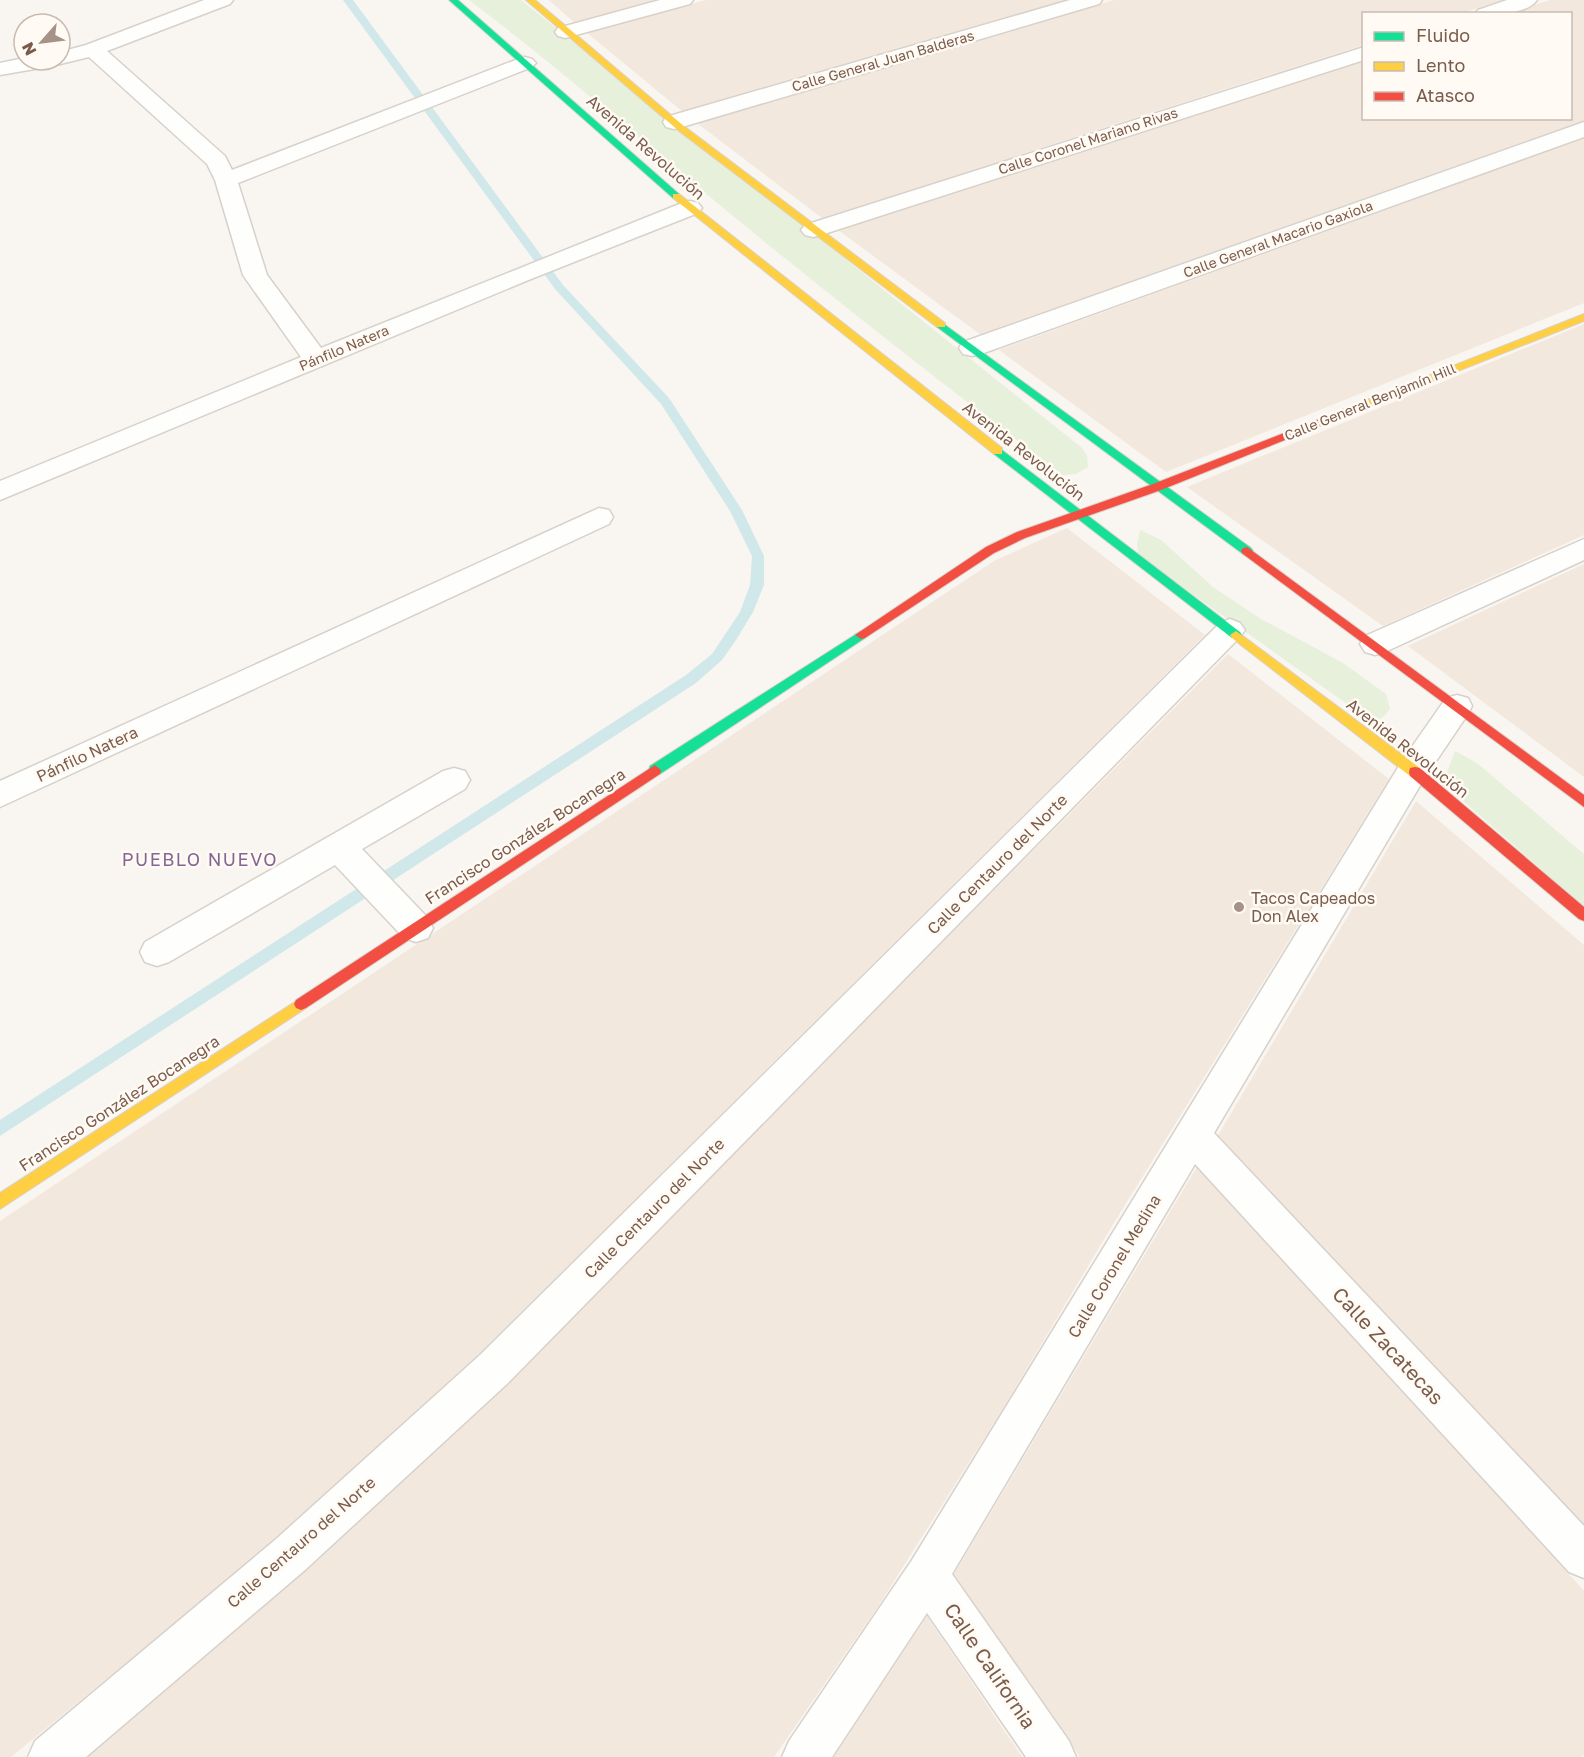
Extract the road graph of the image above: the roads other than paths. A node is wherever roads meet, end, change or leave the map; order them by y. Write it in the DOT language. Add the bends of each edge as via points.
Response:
graph roads {
  1 [pos="223,0"];
  2 [pos="453,0"];
  3 [pos="530,0"];
  4 [pos="683,0"];
  5 [pos="1092,0"];
  6 [pos="1527,0"];
  7 [pos="197,4"];
  8 [pos="1491,12"];
  9 [pos="565,32"];
  10 [pos="93,49"];
  11 [pos="1362,54"];
  12 [pos="72,55"];
  13 [pos="525,63"];
  14 [pos="674,122"];
  15 [pos="1584,129"];
  16 [pos="226,180"];
  17 [pos="690,208"];
  18 [pos="813,230"];
  19 [pos="1584,317"];
  20 [pos="972,348"];
  21 [pos="316,360"];
  22 [pos="1157,486"];
  23 [pos="0,491"];
  24 [pos="1077,513"];
  25 [pos="599,516"];
  26 [pos="1584,549"];
  27 [pos="1230,630"];
  28 [pos="1375,644"];
  29 [pos="1457,706"];
  30 [pos="1413,770"];
  31 [pos="454,780"];
  32 [pos="0,795"];
  33 [pos="1584,802"];
  34 [pos="338,846"];
  35 [pos="1584,915"];
  36 [pos="416,928"];
  37 [pos="157,952"];
  38 [pos="1192,1136"];
  39 [pos="0,1202"];
  40 [pos="1584,1557"];
  41 [pos="927,1575"];
  42 [pos="51,1757"];
  43 [pos="805,1757"];
  44 [pos="1053,1757"];
  1 -- 7 [label="street"];
  2 -- 13 [label="street, Avenida Revolución"];
  3 -- 9 [label="street"];
  4 -- 9 [label="street"];
  5 -- 14 [label="street, Calle General Juan Balderas"];
  6 -- 8 [label="street"];
  7 -- 10 [label="street"];
  9 -- 14 [label="street"];
  10 -- 12 [label="street"];
  10 -- 16 [label="street" via="200,144 217,161"];
  11 -- 18 [label="street, Calle Coronel Mariano Rivas"];
  13 -- 16 [label="street"];
  13 -- 17 [label="street, Avenida Revolución"];
  14 -- 18 [label="street"];
  15 -- 20 [label="street, Calle General Macario Gaxiola"];
  16 -- 21 [label="street" via="255,275"];
  17 -- 21 [label="street, Pánfilo Natera"];
  17 -- 24 [label="street, Avenida Revolución"];
  18 -- 20 [label="street"];
  19 -- 22 [label="street, Calle General Benjamín Hill"];
  20 -- 22 [label="street"];
  21 -- 23 [label="street, Pánfilo Natera"];
  22 -- 24 [label="street, Calle General Benjamín Hill"];
  22 -- 28 [label="street"];
  24 -- 27 [label="street, Avenida Revolución"];
  24 -- 36 [label="street, Francisco González Bocanegra" via="990,550"];
  25 -- 32 [label="street, Pánfilo Natera"];
  26 -- 28 [label="street"];
  27 -- 30 [label="street, Avenida Revolución"];
  27 -- 42 [label="street, Calle Centauro del Norte" via="494,1369 290,1555"];
  28 -- 29 [label="street"];
  29 -- 30 [label="street, Calle Coronel Medina"];
  29 -- 33 [label="street"];
  30 -- 35 [label="street, Avenida Revolución"];
  30 -- 38 [label="street, Calle Coronel Medina"];
  31 -- 34 [label="street"];
  34 -- 36 [label="street"];
  34 -- 37 [label="street"];
  36 -- 39 [label="street, Francisco González Bocanegra"];
  38 -- 40 [label="street, Calle Zacatecas"];
  38 -- 41 [label="street, Calle Coronel Medina"];
  41 -- 43 [label="street, Calle Coronel Medina"];
  41 -- 44 [label="street, Calle California"];
}
